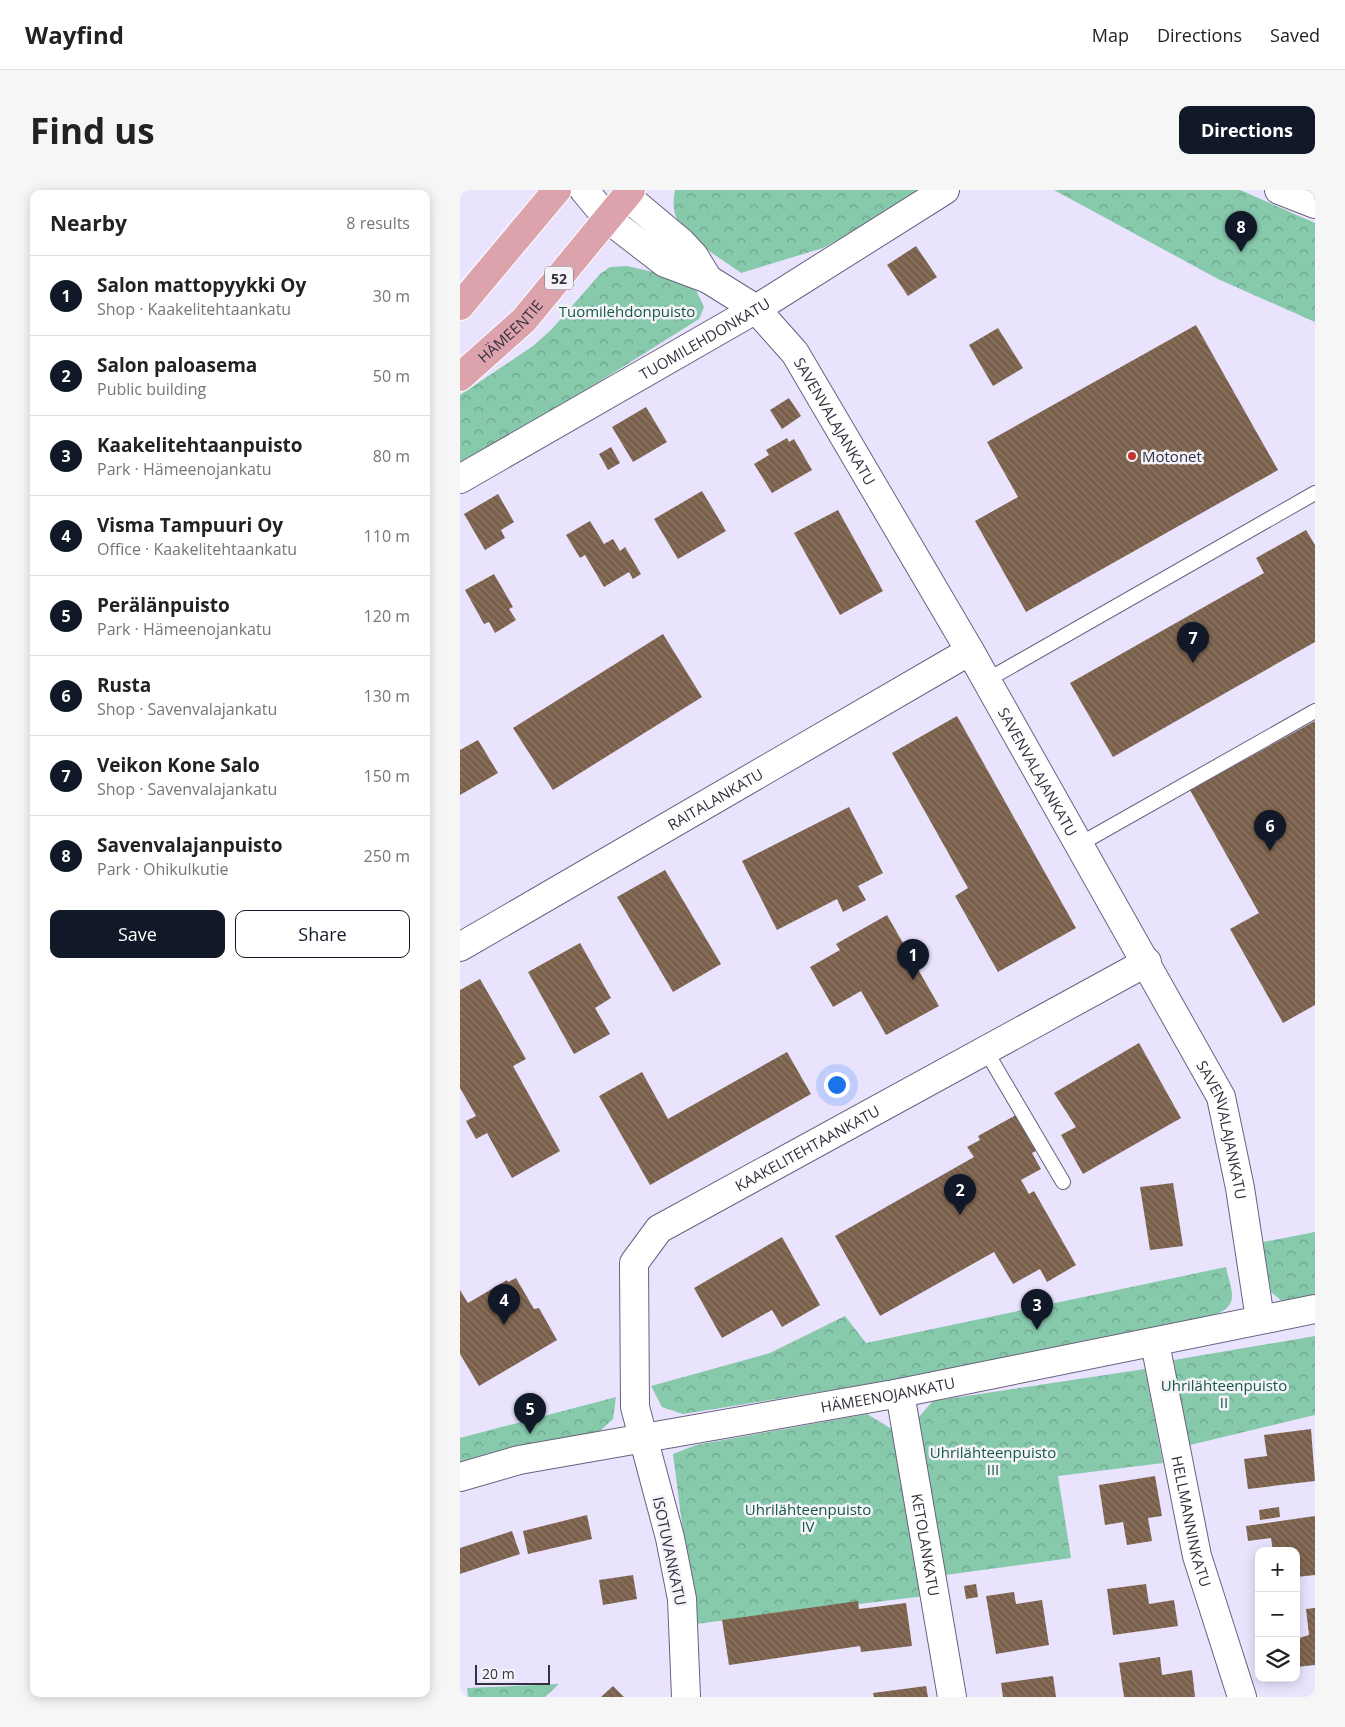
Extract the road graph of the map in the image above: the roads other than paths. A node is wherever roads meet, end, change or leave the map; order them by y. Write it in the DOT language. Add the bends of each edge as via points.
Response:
graph roads {
  1 [pos="557,190"];
  2 [pos="584,190"];
  3 [pos="946,190"];
  4 [pos="1278,190"];
  5 [pos="629,193"];
  6 [pos="1315,204"];
  7 [pos="608,219"];
  8 [pos="708,279"];
  9 [pos="460,306"];
  10 [pos="756,308"];
  11 [pos="460,377"];
  12 [pos="460,479"];
  13 [pos="1315,493"];
  14 [pos="970,651"];
  15 [pos="987,680"];
  16 [pos="1315,711"];
  17 [pos="1080,844"];
  18 [pos="460,947"];
  19 [pos="1147,962"];
  20 [pos="986,1051"];
  21 [pos="1063,1182"];
  22 [pos="1315,1309"];
  23 [pos="1260,1319"];
  24 [pos="1155,1343"];
  25 [pos="900,1393"];
  26 [pos="643,1437"];
  27 [pos="460,1477"];
  28 [pos="686,1697"];
  29 [pos="952,1697"];
  30 [pos="1242,1697"];
  1 -- 9 [label="main road"];
  2 -- 7 [label="street, SAVENVALAJANKATU"];
  3 -- 10 [label="street, TUOMILEHDONKATU"];
  4 -- 6 [label="street"];
  5 -- 7 [label="main road, HÄMEENTIE / 52"];
  5 -- 8 [label="street, SAVENVALAJANKATU" via="694,256"];
  7 -- 8 [label="street, SAVENVALAJANKATU" via="666,263"];
  7 -- 11 [label="main road, HÄMEENTIE / 52" via="524,320"];
  8 -- 10 [label="street, SAVENVALAJANKATU"];
  10 -- 12 [label="street, TUOMILEHDONKATU"];
  10 -- 14 [label="street, SAVENVALAJANKATU" via="796,353"];
  13 -- 15 [label="lane"];
  14 -- 15 [label="street, SAVENVALAJANKATU"];
  14 -- 18 [label="street, RAITALANKATU"];
  15 -- 17 [label="street, SAVENVALAJANKATU"];
  16 -- 17 [label="lane"];
  17 -- 19 [label="street, SAVENVALAJANKATU"];
  19 -- 20 [label="street, KAAKELITEHTAANKATU"];
  19 -- 23 [label="street, SAVENVALAJANKATU" via="1221,1098 1240,1188"];
  20 -- 21 [label="lane"];
  20 -- 26 [label="street, KAAKELITEHTAANKATU" via="660,1229 634,1263 635,1407"];
  22 -- 23 [label="street, HÄMEENOJANKATU"];
  23 -- 24 [label="street, HÄMEENOJANKATU"];
  24 -- 25 [label="street, HÄMEENOJANKATU"];
  24 -- 30 [label="street, HELLMANNINKATU" via="1197,1556"];
  25 -- 26 [label="street, HÄMEENOJANKATU"];
  25 -- 29 [label="street, KETOLANKATU"];
  26 -- 27 [label="street, HÄMEENOJANKATU" via="519,1460"];
  26 -- 28 [label="street, ISOTUVANKATU" via="670,1538 682,1599"];
}
